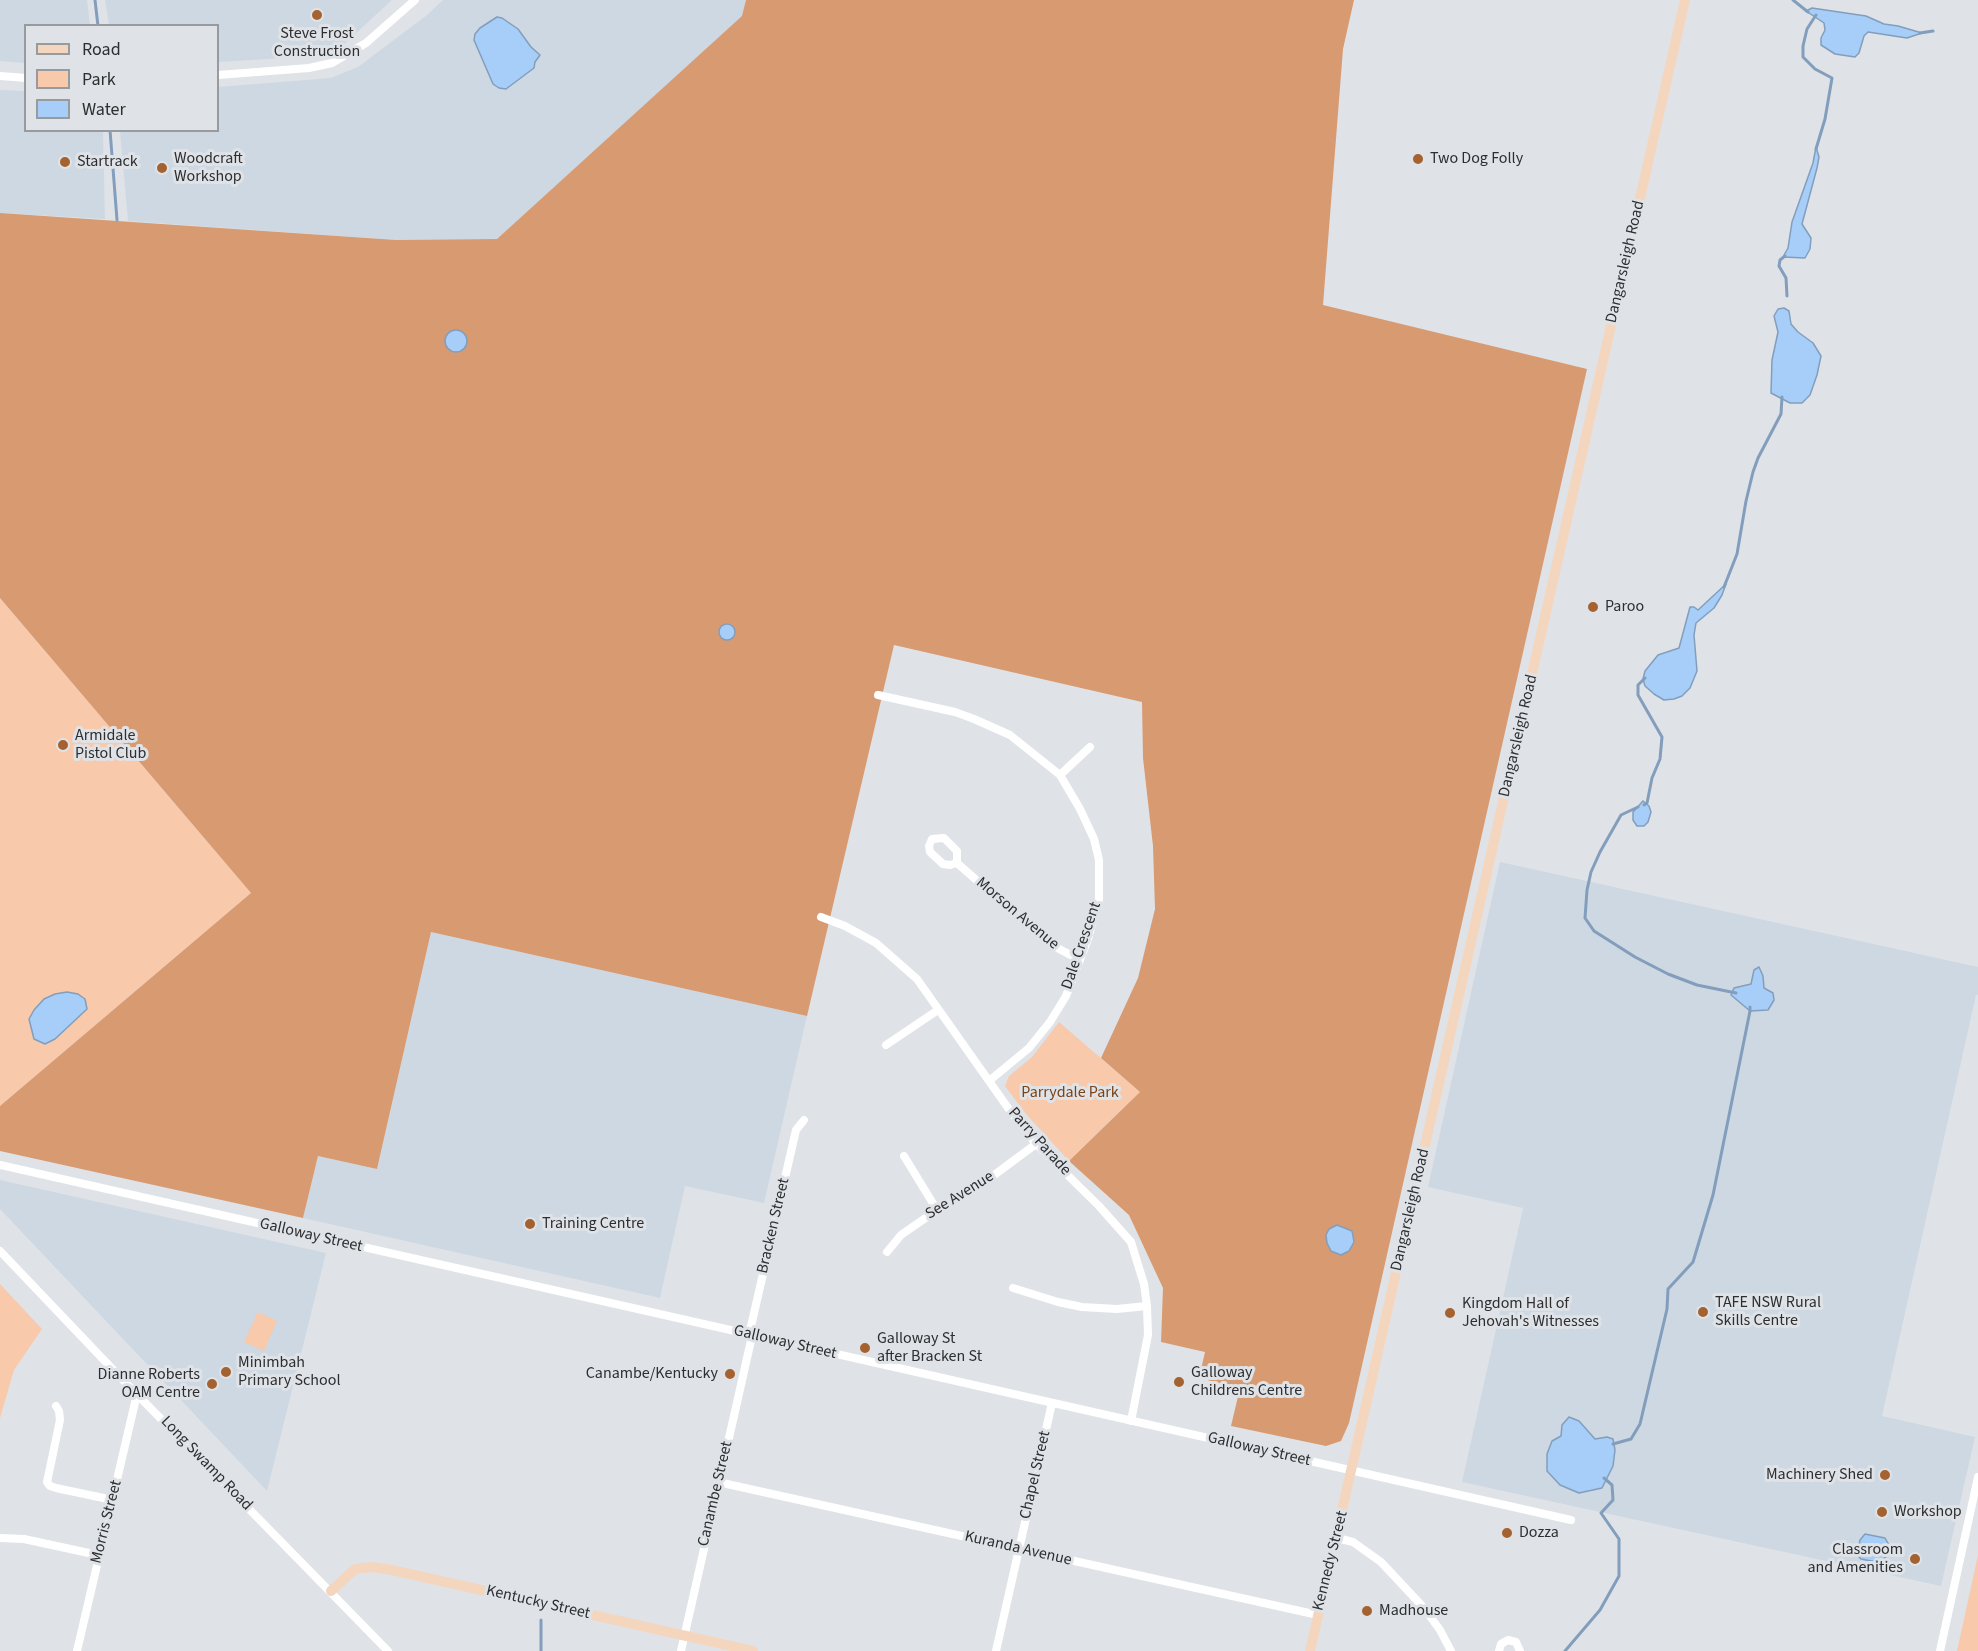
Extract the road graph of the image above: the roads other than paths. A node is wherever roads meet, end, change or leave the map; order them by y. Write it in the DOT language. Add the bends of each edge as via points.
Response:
graph roads {
  1 [pos="415,0"];
  2 [pos="1685,0"];
  3 [pos="219,75"];
  4 [pos="0,76"];
  5 [pos="24,78"];
  6 [pos="878,696"];
  7 [pos="1090,747"];
  8 [pos="1060,775"];
  9 [pos="957,863"];
  10 [pos="821,917"];
  11 [pos="1080,960"];
  12 [pos="938,1010"];
  13 [pos="886,1045"];
  14 [pos="988,1081"];
  15 [pos="804,1120"];
  16 [pos="1036,1144"];
  17 [pos="904,1156"];
  18 [pos="0,1165"];
  19 [pos="937,1210"];
  20 [pos="0,1251"];
  21 [pos="887,1252"];
  22 [pos="1013,1288"];
  23 [pos="1147,1306"];
  24 [pos="750,1336"];
  25 [pos="137,1394"];
  26 [pos="1052,1404"];
  27 [pos="56,1406"];
  28 [pos="1131,1420"];
  29 [pos="1352,1471"];
  30 [pos="1978,1477"];
  31 [pos="718,1482"];
  32 [pos="113,1500"];
  33 [pos="1571,1520"];
  34 [pos="0,1538"];
  35 [pos="1337,1538"];
  36 [pos="1019,1549"];
  37 [pos="98,1555"];
  38 [pos="331,1591"];
  39 [pos="1318,1615"];
  40 [pos="684,1636"];
  41 [pos="77,1651"];
  42 [pos="388,1651"];
  43 [pos="681,1651"];
  44 [pos="753,1651"];
  45 [pos="996,1651"];
  46 [pos="1310,1651"];
  47 [pos="1451,1651"];
  48 [pos="1499,1651"];
  49 [pos="1520,1651"];
  50 [pos="1940,1651"];
  1 -- 3 [label="street" via="366,43 332,63"];
  2 -- 29 [label="street, Dangarsleigh Road"];
  4 -- 5 [label="street"];
  6 -- 8 [label="street, Dale Crescent" via="974,719 1010,735"];
  7 -- 8 [label="street"];
  8 -- 11 [label="street, Dale Crescent" via="1084,816 1099,860 1096,916"];
  9 -- 11 [label="street, Morson Avenue" via="1048,943"];
  10 -- 12 [label="street, Parry Parade" via="876,943 917,979"];
  11 -- 14 [label="street, Dale Crescent" via="1066,996 1050,1022 1029,1048"];
  12 -- 13 [label="street"];
  12 -- 14 [label="street, Parry Parade"];
  14 -- 16 [label="street, Parry Parade"];
  15 -- 24 [label="street, Bracken Street" via="796,1130"];
  16 -- 19 [label="street, See Avenue" via="978,1187"];
  16 -- 23 [label="street, Parry Parade" via="1131,1242"];
  17 -- 19 [label="street"];
  18 -- 24 [label="street, Galloway Street"];
  19 -- 21 [label="street, See Avenue" via="901,1235"];
  20 -- 25 [label="street, Long Swamp Road"];
  22 -- 23 [label="street" via="1082,1307"];
  23 -- 28 [label="street, Parry Parade" via="1148,1335"];
  24 -- 26 [label="street, Galloway Street"];
  24 -- 31 [label="street, Canambe Street"];
  25 -- 32 [label="street, Morris Street"];
  25 -- 38 [label="street, Long Swamp Road"];
  26 -- 28 [label="street, Galloway Street"];
  26 -- 36 [label="street, Chapel Street"];
  27 -- 32 [label="street" via="60,1420 47,1482 56,1488"];
  28 -- 29 [label="street, Galloway Street"];
  29 -- 33 [label="street, Galloway Street"];
  29 -- 35 [label="street, Kennedy Street"];
  30 -- 50 [label="street"];
  31 -- 36 [label="street, Kuranda Avenue"];
  31 -- 40 [label="street, Canambe Street"];
  32 -- 37 [label="street, Morris Street"];
  34 -- 37 [label="street" via="24,1539"];
  35 -- 39 [label="street, Kennedy Street"];
  35 -- 47 [label="street" via="1353,1542 1382,1562 1433,1620"];
  36 -- 39 [label="street, Kuranda Avenue"];
  36 -- 45 [label="street, Chapel Street"];
  37 -- 41 [label="street, Morris Street"];
  38 -- 40 [label="street, Kentucky Street" via="355,1569 372,1567"];
  38 -- 42 [label="street, Long Swamp Road"];
  39 -- 46 [label="street, Kennedy Street"];
  40 -- 43 [label="street, Canambe Street"];
  40 -- 44 [label="street, Kentucky Street"];
  48 -- 49 [label="street" via="1508,1640 1516,1642"];
}
